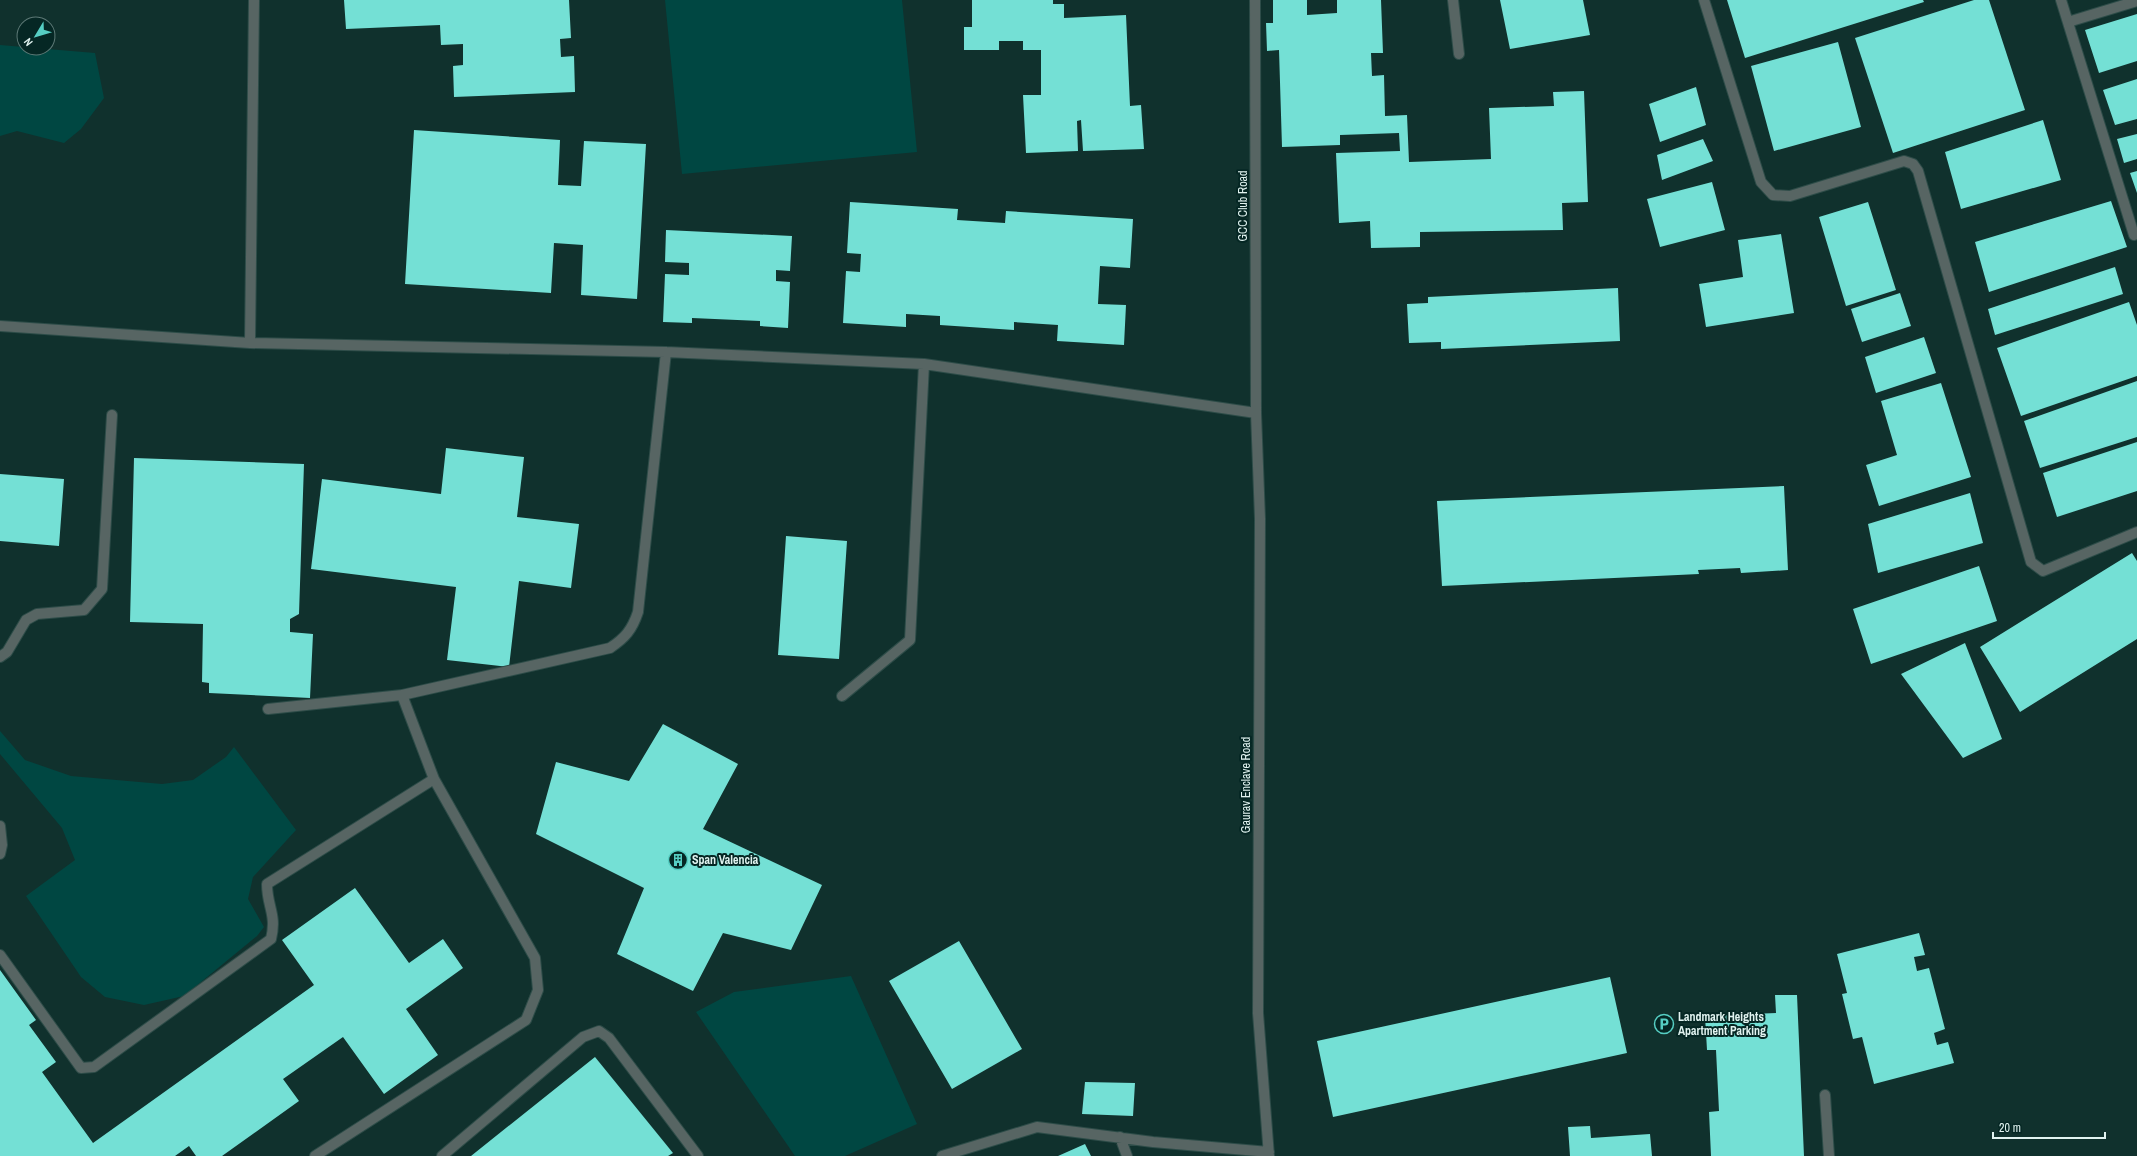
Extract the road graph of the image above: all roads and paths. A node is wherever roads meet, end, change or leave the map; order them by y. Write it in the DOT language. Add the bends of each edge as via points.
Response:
graph roads {
  1 [pos="254,0"];
  2 [pos="1255,0"];
  3 [pos="1453,0"];
  4 [pos="1704,0"];
  5 [pos="2061,0"];
  6 [pos="2137,1"];
  7 [pos="2068,22"];
  8 [pos="1459,54"];
  9 [pos="2134,235"];
  10 [pos="0,326"];
  11 [pos="250,343"];
  12 [pos="666,352"];
  13 [pos="924,364"];
  14 [pos="1256,413"];
  15 [pos="112,415"];
  16 [pos="2137,532"];
  17 [pos="0,657"];
  18 [pos="402,695"];
  19 [pos="842,696"];
  20 [pos="268,709"];
  21 [pos="434,779"];
  22 [pos="0,826"];
  23 [pos="0,854"];
  24 [pos="0,955"];
  25 [pos="1825,1095"];
  26 [pos="1120,1138"];
  27 [pos="1269,1154"];
  28 [pos="315,1156"];
  29 [pos="442,1156"];
  30 [pos="698,1156"];
  31 [pos="942,1156"];
  32 [pos="1127,1156"];
  33 [pos="1830,1156"];
  1 -- 11 [label="street"];
  2 -- 14 [label="street, GCC Club Road"];
  3 -- 8 [label="street"];
  4 -- 16 [label="street" via="1761,182 1772,195 1790,196 1904,161 1913,164 1918,171 2031,562 2043,571"];
  5 -- 7 [label="street"];
  6 -- 7 [label="street"];
  7 -- 9 [label="street"];
  10 -- 11 [label="street"];
  11 -- 12 [label="street"];
  12 -- 13 [label="street"];
  12 -- 18 [label="street" via="638,612 633,626 624,639 610,648"];
  13 -- 14 [label="street"];
  13 -- 19 [label="street" via="910,640"];
  14 -- 27 [label="street, Gaurav Enclave Road" via="1260,519 1258,1013"];
  15 -- 17 [label="street" via="102,589 84,610 37,614 26,620 7,652"];
  18 -- 20 [label="street"];
  18 -- 21 [label="street"];
  21 -- 24 [label="street" via="267,884 274,925 271,939 94,1067 81,1068"];
  21 -- 28 [label="street" via="535,958 538,990 526,1020"];
  22 -- 23 [label="street"];
  25 -- 33 [label="street"];
  26 -- 27 [label="street"];
  26 -- 31 [label="street" via="1037,1127"];
  26 -- 32 [label="street"];
  29 -- 30 [label="street" via="582,1037 599,1031 609,1038"];
}
